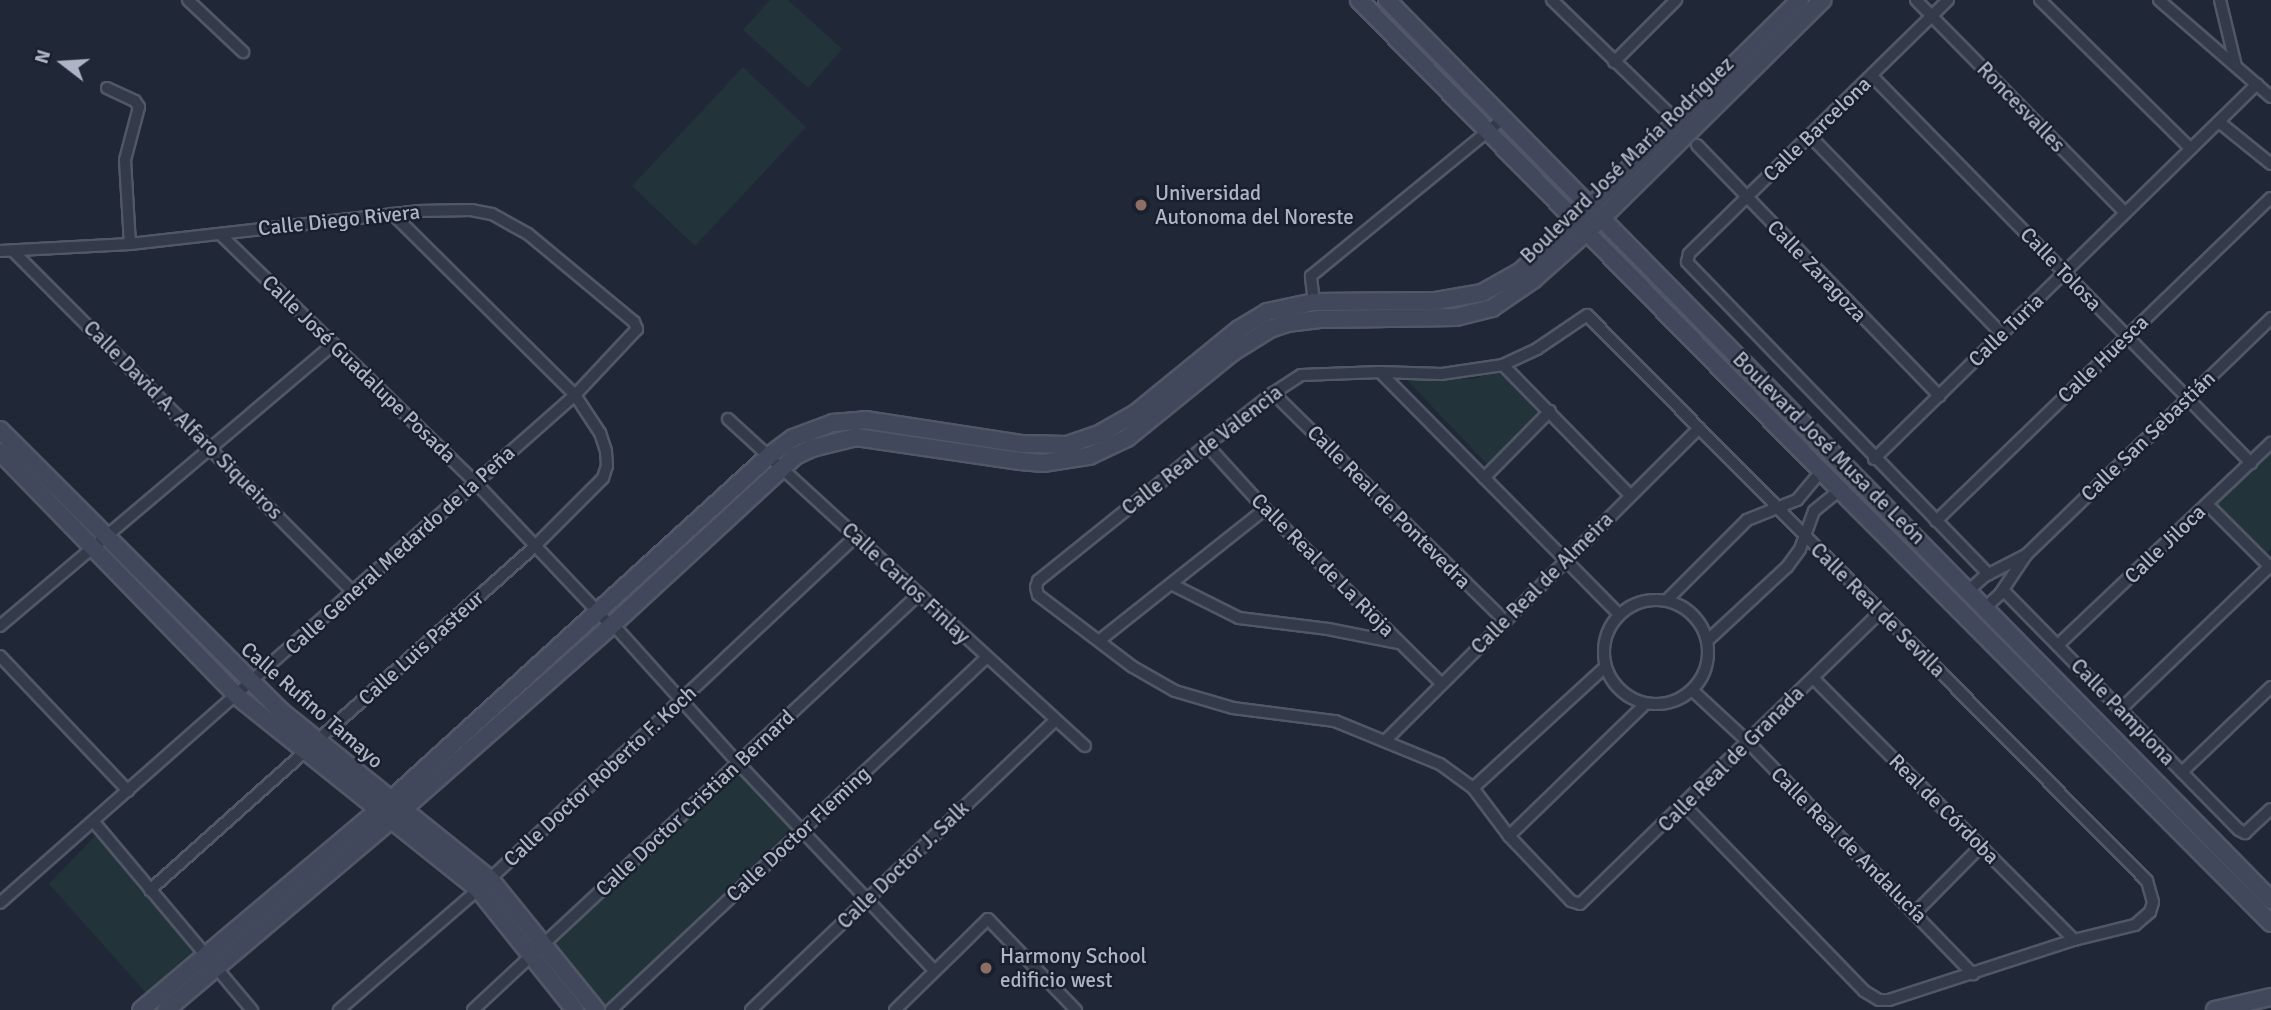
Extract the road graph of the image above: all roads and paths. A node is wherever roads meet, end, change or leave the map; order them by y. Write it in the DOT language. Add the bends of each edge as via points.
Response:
graph roads {
  1 [pos="188,0"];
  2 [pos="1360,0"];
  3 [pos="1387,0"];
  4 [pos="1552,0"];
  5 [pos="1676,0"];
  6 [pos="1800,0"];
  7 [pos="1822,0"];
  8 [pos="1916,0"];
  9 [pos="1948,0"];
  10 [pos="2040,0"];
  11 [pos="2159,0"];
  12 [pos="2220,0"];
  13 [pos="1932,16"];
  14 [pos="243,52"];
  15 [pos="1614,62"];
  16 [pos="2236,66"];
  17 [pos="1872,76"];
  18 [pos="2257,84"];
  19 [pos="107,88"];
  20 [pos="2271,97"];
  21 [pos="1503,119"];
  22 [pos="2219,122"];
  23 [pos="1485,131"];
  24 [pos="1687,132"];
  25 [pos="1810,136"];
  26 [pos="2191,149"];
  27 [pos="2271,164"];
  28 [pos="1746,197"];
  29 [pos="2271,198"];
  30 [pos="393,214"];
  31 [pos="1595,214"];
  32 [pos="2125,214"];
  33 [pos="1575,220"];
  34 [pos="1586,232"];
  35 [pos="221,235"];
  36 [pos="130,244"];
  37 [pos="0,251"];
  38 [pos="13,251"];
  39 [pos="2065,273"];
  40 [pos="1314,302"];
  41 [pos="1587,315"];
  42 [pos="2271,318"];
  43 [pos="637,329"];
  44 [pos="2002,334"];
  45 [pos="2127,337"];
  46 [pos="334,344"];
  47 [pos="1503,365"];
  48 [pos="1380,372"];
  49 [pos="1754,377"];
  50 [pos="1741,390"];
  51 [pos="1273,393"];
  52 [pos="575,395"];
  53 [pos="1939,396"];
  54 [pos="2188,398"];
  55 [pos="1550,411"];
  56 [pos="728,419"];
  57 [pos="1699,428"];
  58 [pos="0,430"];
  59 [pos="2271,443"];
  60 [pos="1207,445"];
  61 [pos="211,447"];
  62 [pos="0,452"];
  63 [pos="1874,459"];
  64 [pos="774,462"];
  65 [pos="2251,463"];
  66 [pos="1821,471"];
  67 [pos="1484,478"];
  68 [pos="474,481"];
  69 [pos="1840,490"];
  70 [pos="1630,495"];
  71 [pos="2207,504"];
  72 [pos="1780,508"];
  73 [pos="1265,509"];
  74 [pos="1936,521"];
  75 [pos="856,536"];
  76 [pos="1805,537"];
  77 [pos="99,543"];
  78 [pos="534,547"];
  79 [pos="2026,555"];
  80 [pos="1565,560"];
  81 [pos="2270,565"];
  82 [pos="1988,574"];
  83 [pos="1924,575"];
  84 [pos="1171,584"];
  85 [pos="2003,590"];
  86 [pos="352,591"];
  87 [pos="1967,592"];
  88 [pos="917,596"];
  89 [pos="1667,600"];
  90 [pos="1984,609"];
  91 [pos="1880,612"];
  92 [pos="600,613"];
  93 [pos="1619,614"];
  94 [pos="1505,621"];
  95 [pos="0,626"];
  96 [pos="615,629"];
  97 [pos="1100,640"];
  98 [pos="1707,641"];
  99 [pos="1401,644"];
  100 [pos="2058,645"];
  101 [pos="0,656"];
  102 [pos="986,658"];
  103 [pos="1605,667"];
  104 [pos="1813,678"];
  105 [pos="251,683"];
  106 [pos="1441,683"];
  107 [pos="2271,687"];
  108 [pos="1692,690"];
  109 [pos="237,696"];
  110 [pos="682,699"];
  111 [pos="1645,704"];
  112 [pos="2121,709"];
  113 [pos="1055,720"];
  114 [pos="1386,740"];
  115 [pos="1747,741"];
  116 [pos="311,747"];
  117 [pos="1085,747"];
  118 [pos="738,763"];
  119 [pos="2182,772"];
  120 [pos="1472,788"];
  121 [pos="128,791"];
  122 [pos="1684,805"];
  123 [pos="391,809"];
  124 [pos="2271,809"];
  125 [pos="94,822"];
  126 [pos="802,830"];
  127 [pos="1509,836"];
  128 [pos="1981,846"];
  129 [pos="484,884"];
  130 [pos="0,887"];
  131 [pos="150,890"];
  132 [pos="868,899"];
  133 [pos="4,900"];
  134 [pos="2271,900"];
  135 [pos="1916,912"];
  136 [pos="2271,923"];
  137 [pos="2074,940"];
  138 [pos="545,945"];
  139 [pos="532,957"];
  140 [pos="212,961"];
  141 [pos="935,971"];
  142 [pos="1973,974"];
  143 [pos="2271,997"];
  144 [pos="141,1010"];
  145 [pos="166,1010"];
  146 [pos="252,1010"];
  147 [pos="339,1010"];
  148 [pos="473,1010"];
  149 [pos="575,1010"];
  150 [pos="596,1010"];
  151 [pos="611,1010"];
  152 [pos="751,1010"];
  153 [pos="895,1010"];
  154 [pos="1076,1010"];
  155 [pos="2216,1010"];
  1 -- 14 [label="street"];
  2 -- 23 [label="street, Boulevard José Musa de León"];
  3 -- 21 [label="street, Boulevard José Musa de León"];
  4 -- 15 [label="street, Calle Zaragoza"];
  5 -- 15 [label="street"];
  6 -- 24 [label="street, Boulevard José María Rodríguez"];
  7 -- 24 [label="street, Boulevard José María Rodríguez"];
  8 -- 13 [label="street, Roncesvalles"];
  9 -- 13 [label="street, Calle Barcelona"];
  10 -- 26 [label="street"];
  11 -- 16 [label="street"];
  12 -- 16 [label="street"];
  13 -- 17 [label="street, Calle Barcelona"];
  13 -- 32 [label="street, Roncesvalles"];
  15 -- 24 [label="street, Calle Zaragoza"];
  16 -- 18 [label="street"];
  17 -- 25 [label="street, Calle Barcelona"];
  17 -- 39 [label="street, Calle Tolosa"];
  18 -- 20 [label="street"];
  18 -- 22 [label="street, Calle Turia"];
  19 -- 36 [label="street" via="139,107 125,160"];
  21 -- 23 [label="street"];
  21 -- 31 [label="street, Boulevard José Musa de León"];
  22 -- 26 [label="street, Calle Turia"];
  22 -- 27 [label="street"];
  23 -- 33 [label="street, Boulevard José Musa de León"];
  23 -- 40 [label="street" via="1311,276"];
  24 -- 28 [label="street, Calle Zaragoza"];
  24 -- 31 [label="street, Boulevard José María Rodríguez"];
  25 -- 28 [label="street, Calle Barcelona"];
  25 -- 44 [label="street"];
  26 -- 32 [label="street, Calle Turia"];
  28 -- 53 [label="street, Calle Zaragoza"];
  28 -- 63 [label="street, Calle Barcelona" via="1686,258 1688,267"];
  29 -- 45 [label="street, Calle Huesca"];
  30 -- 35 [label="street, Calle Diego Rivera"];
  30 -- 43 [label="street, Calle Diego Rivera" via="471,210 510,222"];
  30 -- 52 [label="street, Calle Luis Pasteur"];
  31 -- 33 [label="street, Boulevard José María Rodríguez"];
  31 -- 34 [label="street, Boulevard José María Rodríguez"];
  31 -- 49 [label="street, Boulevard José Musa de León"];
  32 -- 39 [label="street, Calle Turia"];
  33 -- 34 [label="street, Boulevard José Musa de León"];
  33 -- 40 [label="street, Boulevard José María Rodríguez" via="1521,271 1482,293 1436,302"];
  34 -- 50 [label="street, Boulevard José Musa de León"];
  34 -- 64 [label="street, Boulevard José María Rodríguez" via="1534,279 1477,313 1427,319 1322,318 1270,328 1233,352 1135,433 1089,456 1043,463 856,437"];
  35 -- 36 [label="street, Calle Diego Rivera"];
  35 -- 46 [label="street, Calle José Guadalupe Posada"];
  36 -- 38 [label="street, Calle Diego Rivera"];
  37 -- 38 [label="street, Calle Diego Rivera"];
  38 -- 61 [label="street, Calle David A. Alfaro Siqueiros"];
  39 -- 44 [label="street, Calle Turia"];
  39 -- 45 [label="street, Calle Tolosa"];
  40 -- 64 [label="street, Boulevard José María Rodríguez" via="1287,306 1253,320 1136,413 1067,445 1021,444 849,420 793,438"];
  41 -- 47 [label="street, Calle Real de Valencia" via="1537,349"];
  41 -- 57 [label="street, Calle Real de Sevilla"];
  42 -- 54 [label="street, Calle San Sebastián"];
  43 -- 52 [label="street, Calle General Medardo de la Peña"];
  44 -- 53 [label="street, Calle Turia"];
  45 -- 54 [label="street, Calle Tolosa"];
  45 -- 74 [label="street, Calle Huesca"];
  46 -- 61 [label="street"];
  46 -- 68 [label="street, Calle José Guadalupe Posada"];
  47 -- 48 [label="street, Calle Real de Valencia" via="1441,374"];
  47 -- 55 [label="street"];
  48 -- 51 [label="street, Calle Real de Valencia" via="1301,375"];
  48 -- 67 [label="street"];
  49 -- 50 [label="street" via="1742,377"];
  49 -- 87 [label="street, Boulevard José Musa de León"];
  50 -- 66 [label="street, Boulevard José Musa de León"];
  51 -- 60 [label="street, Calle Real de Valencia"];
  51 -- 94 [label="street, Calle Real de Pontevedra"];
  52 -- 68 [label="street, Calle General Medardo de la Peña"];
  52 -- 78 [label="street, Calle Luis Pasteur" via="600,433 607,466 596,488"];
  53 -- 63 [label="street, Calle Turia"];
  54 -- 65 [label="street, Calle Tolosa"];
  54 -- 79 [label="street, Calle San Sebastián"];
  55 -- 67 [label="street"];
  55 -- 70 [label="street"];
  56 -- 64 [label="street, Calle Carlos Finlay"];
  57 -- 70 [label="street, Calle Real de Almeira"];
  57 -- 72 [label="street, Calle Real de Sevilla"];
  58 -- 77 [label="street, Calle Rufino Tamayo"];
  59 -- 65 [label="street, Calle Jiloca"];
  60 -- 73 [label="street, Calle Real de La Rioja"];
  60 -- 97 [label="street, Calle Real de Valencia" via="1038,581 1038,595"];
  61 -- 77 [label="street"];
  61 -- 86 [label="street, Calle David A. Alfaro Siqueiros"];
  62 -- 77 [label="street, Calle Rufino Tamayo"];
  63 -- 74 [label="street"];
  64 -- 75 [label="street, Calle Carlos Finlay"];
  64 -- 92 [label="street"];
  64 -- 96 [label="street"];
  65 -- 71 [label="street, Calle Jiloca"];
  66 -- 69 [label="street, Boulevard José Musa de León"];
  66 -- 72 [label="street" via="1797,500"];
  67 -- 80 [label="street"];
  68 -- 78 [label="street, Calle José Guadalupe Posada"];
  68 -- 86 [label="street, Calle General Medardo de la Peña"];
  69 -- 76 [label="street" via="1814,511"];
  69 -- 83 [label="street, Boulevard José Musa de León"];
  70 -- 80 [label="street, Calle Real de Almeira"];
  71 -- 81 [label="street"];
  71 -- 100 [label="street, Calle Jiloca"];
  72 -- 76 [label="street, Calle Real de Sevilla"];
  72 -- 89 [label="street" via="1747,520"];
  73 -- 84 [label="street"];
  73 -- 99 [label="street, Calle Real de La Rioja"];
  74 -- 82 [label="street"];
  75 -- 88 [label="street, Calle Carlos Finlay"];
  75 -- 110 [label="street, Calle Doctor Roberto F. Koch"];
  76 -- 91 [label="street, Calle Real de Sevilla"];
  76 -- 98 [label="street" via="1787,568"];
  77 -- 95 [label="street"];
  77 -- 105 [label="street, Calle Rufino Tamayo"];
  77 -- 109 [label="street, Calle Rufino Tamayo"];
  78 -- 92 [label="street, Calle José Guadalupe Posada"];
  78 -- 116 [label="street, Calle Luis Pasteur"];
  79 -- 82 [label="street, Calle San Sebastián"];
  79 -- 85 [label="street, Calle San Sebastián"];
  80 -- 93 [label="street"];
  80 -- 94 [label="street, Calle Real de Almeira"];
  81 -- 112 [label="street"];
  82 -- 87 [label="street, Calle San Sebastián"];
  83 -- 90 [label="street" via="1966,606"];
  83 -- 136 [label="street, Boulevard José Musa de León"];
  84 -- 97 [label="street"];
  84 -- 99 [label="street" via="1239,618"];
  85 -- 90 [label="street, Calle San Sebastián"];
  85 -- 100 [label="street, Calle Pamplona"];
  86 -- 105 [label="street, Calle General Medardo de la Peña"];
  87 -- 90 [label="street, Boulevard José Musa de León"];
  88 -- 102 [label="street, Calle Carlos Finlay"];
  88 -- 118 [label="street, Calle Doctor Cristian Bernard"];
  89 -- 93 [label="street" via="1649,599"];
  89 -- 98 [label="street" via="1685,608 1699,622"];
  90 -- 134 [label="street, Boulevard José Musa de León"];
  91 -- 104 [label="street, Calle Real de Granada"];
  91 -- 137 [label="street, Calle Real de Sevilla" via="2147,881 2153,902 2150,912 2135,925"];
  92 -- 96 [label="street, Calle José Guadalupe Posada"];
  92 -- 123 [label="street"];
  93 -- 103 [label="street" via="1603,648"];
  94 -- 106 [label="street, Calle Real de Almeira"];
  96 -- 110 [label="street, Calle José Guadalupe Posada"];
  96 -- 123 [label="street"];
  97 -- 114 [label="street" via="1155,681 1199,700 1335,722"];
  98 -- 108 [label="street" via="1703,676"];
  99 -- 106 [label="street, Calle Real de La Rioja"];
  100 -- 112 [label="street, Calle Pamplona"];
  101 -- 121 [label="street"];
  102 -- 113 [label="street, Calle Carlos Finlay"];
  102 -- 126 [label="street, Calle Doctor Fleming"];
  103 -- 111 [label="street" via="1613,684 1627,697"];
  103 -- 120 [label="street"];
  104 -- 115 [label="street, Calle Real de Granada"];
  104 -- 128 [label="street, Real de Córdoba"];
  105 -- 109 [label="street, Calle General Medardo de la Peña"];
  105 -- 116 [label="street, Calle Rufino Tamayo"];
  106 -- 114 [label="street, Calle Real de Almeira"];
  107 -- 119 [label="street"];
  108 -- 111 [label="street" via="1662,705"];
  108 -- 115 [label="street, Calle Real de Andalucía"];
  109 -- 116 [label="street, Calle Rufino Tamayo"];
  109 -- 121 [label="street, Calle General Medardo de la Peña"];
  110 -- 118 [label="street, Calle José Guadalupe Posada"];
  110 -- 129 [label="street, Calle Doctor Roberto F. Koch"];
  111 -- 127 [label="street"];
  112 -- 119 [label="street, Calle Pamplona"];
  113 -- 117 [label="street, Calle Carlos Finlay"];
  113 -- 132 [label="street, Calle Doctor J. Salk"];
  114 -- 120 [label="street" via="1440,764"];
  115 -- 122 [label="street, Calle Real de Granada"];
  115 -- 135 [label="street, Calle Real de Andalucía"];
  116 -- 123 [label="street, Calle Rufino Tamayo"];
  116 -- 131 [label="street, Calle Luis Pasteur"];
  118 -- 126 [label="street, Calle José Guadalupe Posada"];
  118 -- 138 [label="street, Calle Doctor Cristian Bernard"];
  119 -- 124 [label="street, Calle Pamplona" via="2245,833"];
  120 -- 127 [label="street"];
  121 -- 125 [label="street, Calle General Medardo de la Peña"];
  122 -- 127 [label="street, Calle Real de Granada" via="1580,904 1571,901"];
  122 -- 142 [label="street" via="1864,992 1889,1000"];
  123 -- 129 [label="street, Calle Rufino Tamayo"];
  123 -- 140 [label="street"];
  125 -- 131 [label="street"];
  125 -- 133 [label="street, Calle General Medardo de la Peña"];
  126 -- 132 [label="street, Calle José Guadalupe Posada"];
  126 -- 151 [label="street, Calle Doctor Fleming"];
  128 -- 135 [label="street"];
  128 -- 137 [label="street, Real de Córdoba"];
  129 -- 138 [label="street, Calle Rufino Tamayo"];
  129 -- 139 [label="street, Calle Rufino Tamayo"];
  129 -- 147 [label="street, Calle Doctor Roberto F. Koch"];
  130 -- 133 [label="street"];
  131 -- 140 [label="street"];
  132 -- 141 [label="street, Calle José Guadalupe Posada"];
  132 -- 152 [label="street, Calle Doctor J. Salk"];
  135 -- 142 [label="street, Calle Real de Andalucía"];
  137 -- 142 [label="street"];
  138 -- 139 [label="street, Calle Doctor Cristian Bernard"];
  138 -- 150 [label="street, Calle Rufino Tamayo"];
  139 -- 148 [label="street, Calle Doctor Cristian Bernard"];
  139 -- 149 [label="street, Calle Rufino Tamayo"];
  140 -- 144 [label="street"];
  140 -- 145 [label="street"];
  140 -- 146 [label="street"];
  141 -- 153 [label="street"];
  141 -- 154 [label="street" via="988,919"];
  143 -- 155 [label="street"];
}
